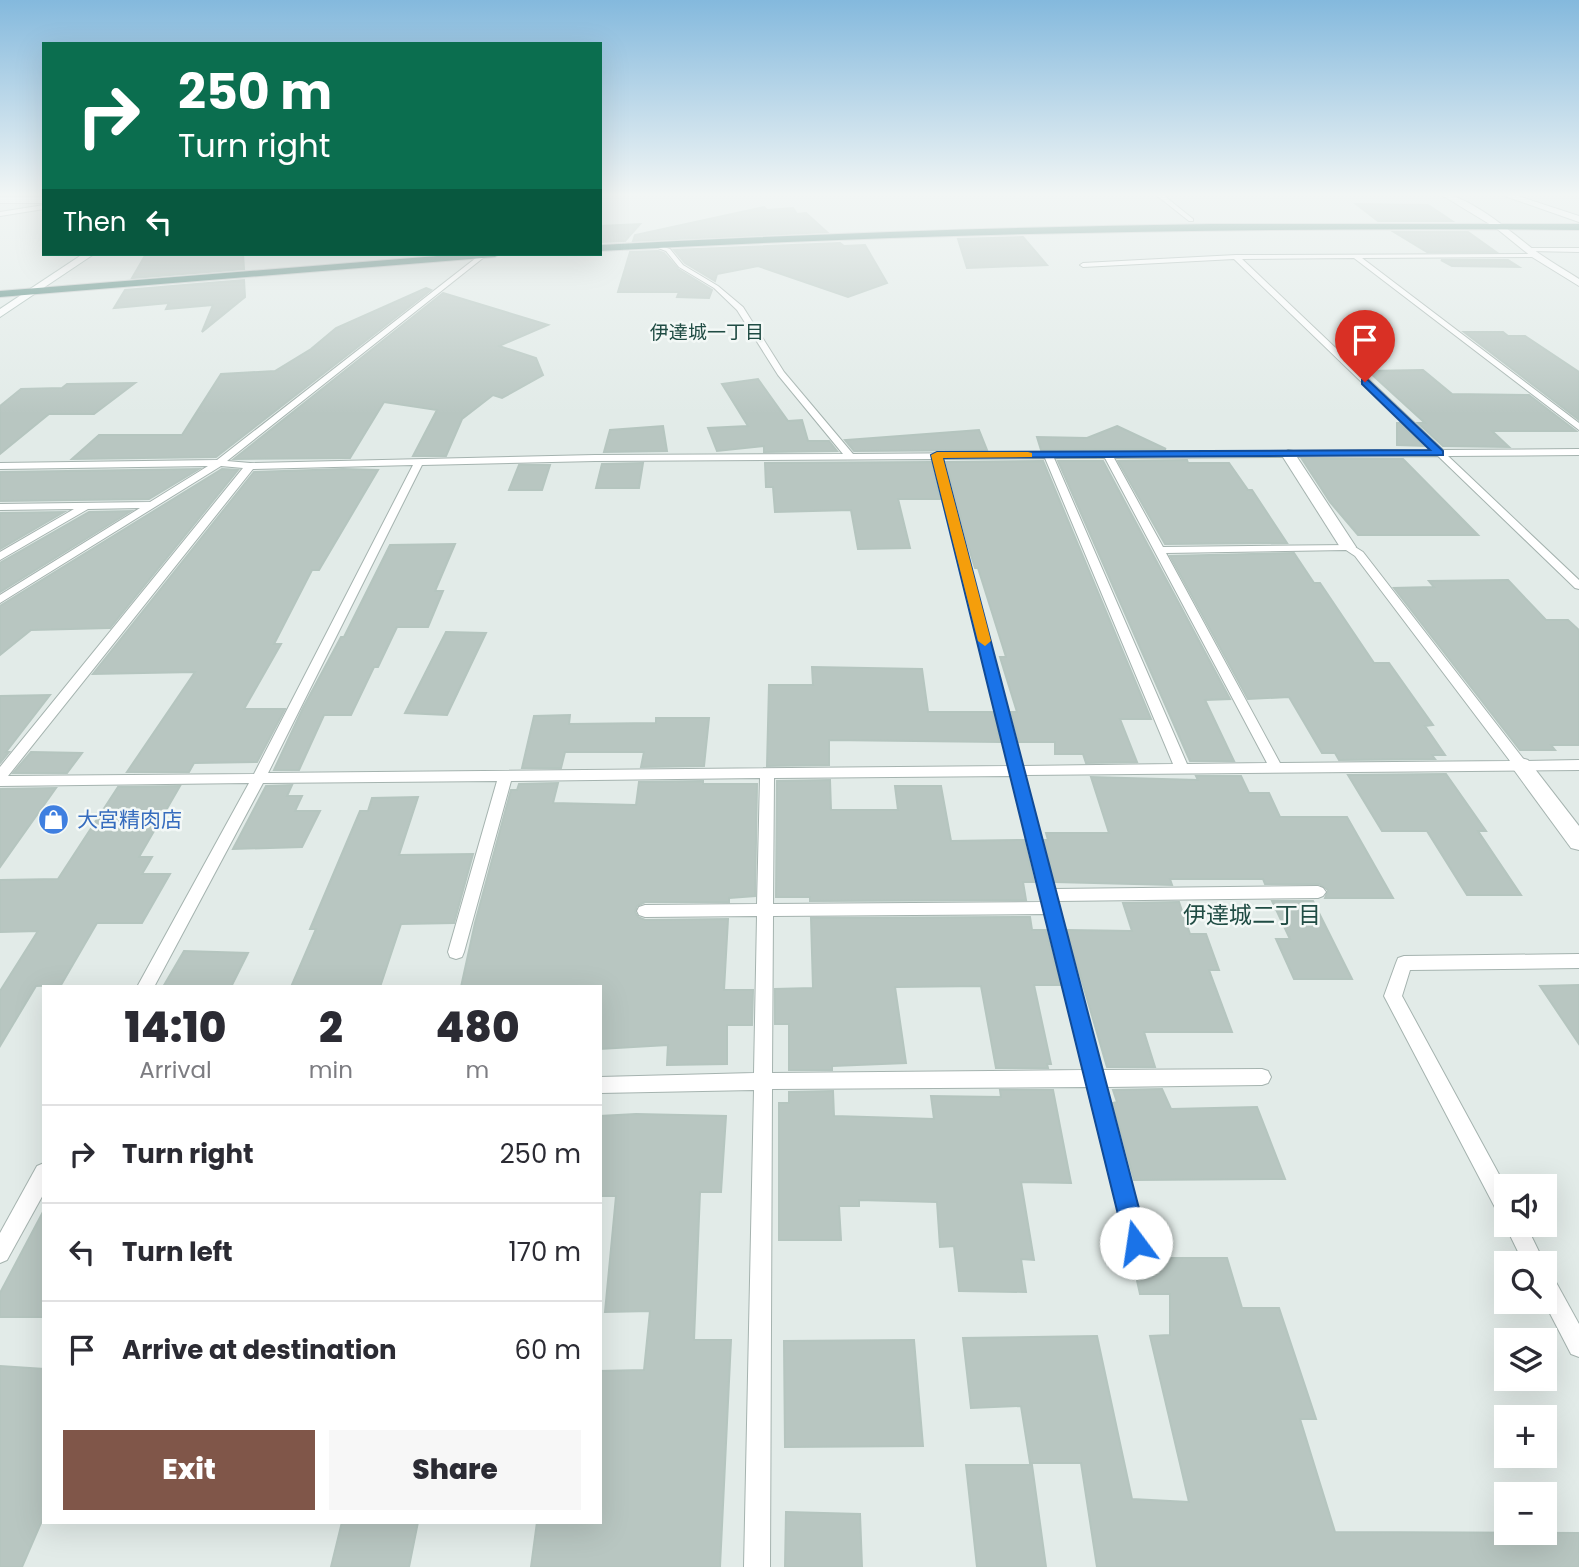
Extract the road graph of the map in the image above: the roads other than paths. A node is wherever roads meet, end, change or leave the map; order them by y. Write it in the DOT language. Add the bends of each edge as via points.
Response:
graph roads {
  1 [pos="69,267"];
  2 [pos="240,267"];
  3 [pos="321,267"];
  4 [pos="468,267"];
  5 [pos="683,267"];
  6 [pos="1246,267"];
  7 [pos="1370,267"];
  8 [pos="1556,267"];
  9 [pos="47,282"];
  10 [pos="1579,283"];
  11 [pos="0,286"];
  12 [pos="34,290"];
  13 [pos="0,294"];
  14 [pos="0,314"];
  15 [pos="1579,427"];
  16 [pos="1579,452"];
  17 [pos="1439,453"];
  18 [pos="1288,454"];
  19 [pos="937,455"];
  20 [pos="1048,455"];
  21 [pos="1108,455"];
  22 [pos="850,456"];
  23 [pos="419,462"];
  24 [pos="219,463"];
  25 [pos="0,466"];
  26 [pos="250,466"];
  27 [pos="153,505"];
  28 [pos="87,506"];
  29 [pos="0,507"];
  30 [pos="1348,547"];
  31 [pos="1160,550"];
  32 [pos="0,557"];
  33 [pos="1579,586"];
  34 [pos="0,600"];
  35 [pos="1521,765"];
  36 [pos="1579,765"];
  37 [pos="1276,768"];
  38 [pos="1182,769"];
  39 [pos="1018,771"];
  40 [pos="767,773"];
  41 [pos="0,776"];
  42 [pos="505,776"];
  43 [pos="258,779"];
  44 [pos="0,781"];
  45 [pos="1579,842"];
  46 [pos="1318,892"];
  47 [pos="1050,902"];
  48 [pos="765,909"];
  49 [pos="645,911"];
  50 [pos="456,952"];
  51 [pos="1579,961"];
  52 [pos="146,985"];
  53 [pos="1262,1077"];
  54 [pos="1094,1078"];
  55 [pos="763,1081"];
  56 [pos="602,1085"];
  57 [pos="42,1177"];
  58 [pos="1494,1186"];
  59 [pos="1136,1243"];
  60 [pos="0,1253"];
  61 [pos="1557,1305"];
  62 [pos="1579,1346"];
  63 [pos="757,1567"];
  1 -- 9 [label="street"];
  2 -- 9 [label="highway"];
  3 -- 12 [label="highway"];
  4 -- 24 [label="lane"];
  5 -- 22 [label="lane" via="716,287 740,309 781,373"];
  6 -- 17 [label="lane"];
  7 -- 15 [label="lane"];
  8 -- 10 [label="street"];
  9 -- 11 [label="highway"];
  9 -- 12 [label="street"];
  12 -- 13 [label="highway"];
  12 -- 14 [label="street"];
  16 -- 17 [label="lane"];
  17 -- 18 [label="lane"];
  17 -- 33 [label="lane"];
  18 -- 21 [label="lane"];
  18 -- 30 [label="street"];
  19 -- 20 [label="lane"];
  19 -- 22 [label="lane"];
  19 -- 39 [label="lane"];
  20 -- 21 [label="lane"];
  20 -- 38 [label="lane"];
  21 -- 31 [label="lane"];
  22 -- 23 [label="lane"];
  23 -- 26 [label="lane"];
  23 -- 43 [label="lane"];
  24 -- 25 [label="lane"];
  24 -- 26 [label="lane"];
  24 -- 27 [label="lane"];
  26 -- 41 [label="lane"];
  27 -- 28 [label="lane"];
  27 -- 34 [label="lane"];
  28 -- 29 [label="lane"];
  28 -- 32 [label="lane"];
  30 -- 31 [label="lane"];
  30 -- 35 [label="lane" via="1359,554"];
  31 -- 37 [label="lane"];
  35 -- 36 [label="lane"];
  35 -- 37 [label="lane"];
  35 -- 45 [label="street"];
  37 -- 38 [label="lane"];
  38 -- 39 [label="lane"];
  39 -- 40 [label="lane"];
  39 -- 47 [label="lane"];
  40 -- 42 [label="lane"];
  40 -- 48 [label="lane"];
  42 -- 43 [label="lane"];
  42 -- 50 [label="lane"];
  43 -- 44 [label="lane"];
  43 -- 52 [label="lane"];
  46 -- 47 [label="lane"];
  47 -- 48 [label="lane"];
  47 -- 54 [label="lane"];
  48 -- 49 [label="lane"];
  48 -- 55 [label="lane"];
  51 -- 58 [label="lane" via="1404,963 1393,996"];
  53 -- 54 [label="lane"];
  54 -- 55 [label="lane"];
  54 -- 59 [label="lane"];
  55 -- 56 [label="lane"];
  55 -- 63 [label="lane"];
  57 -- 60 [label="lane"];
  61 -- 62 [label="lane"];
}
